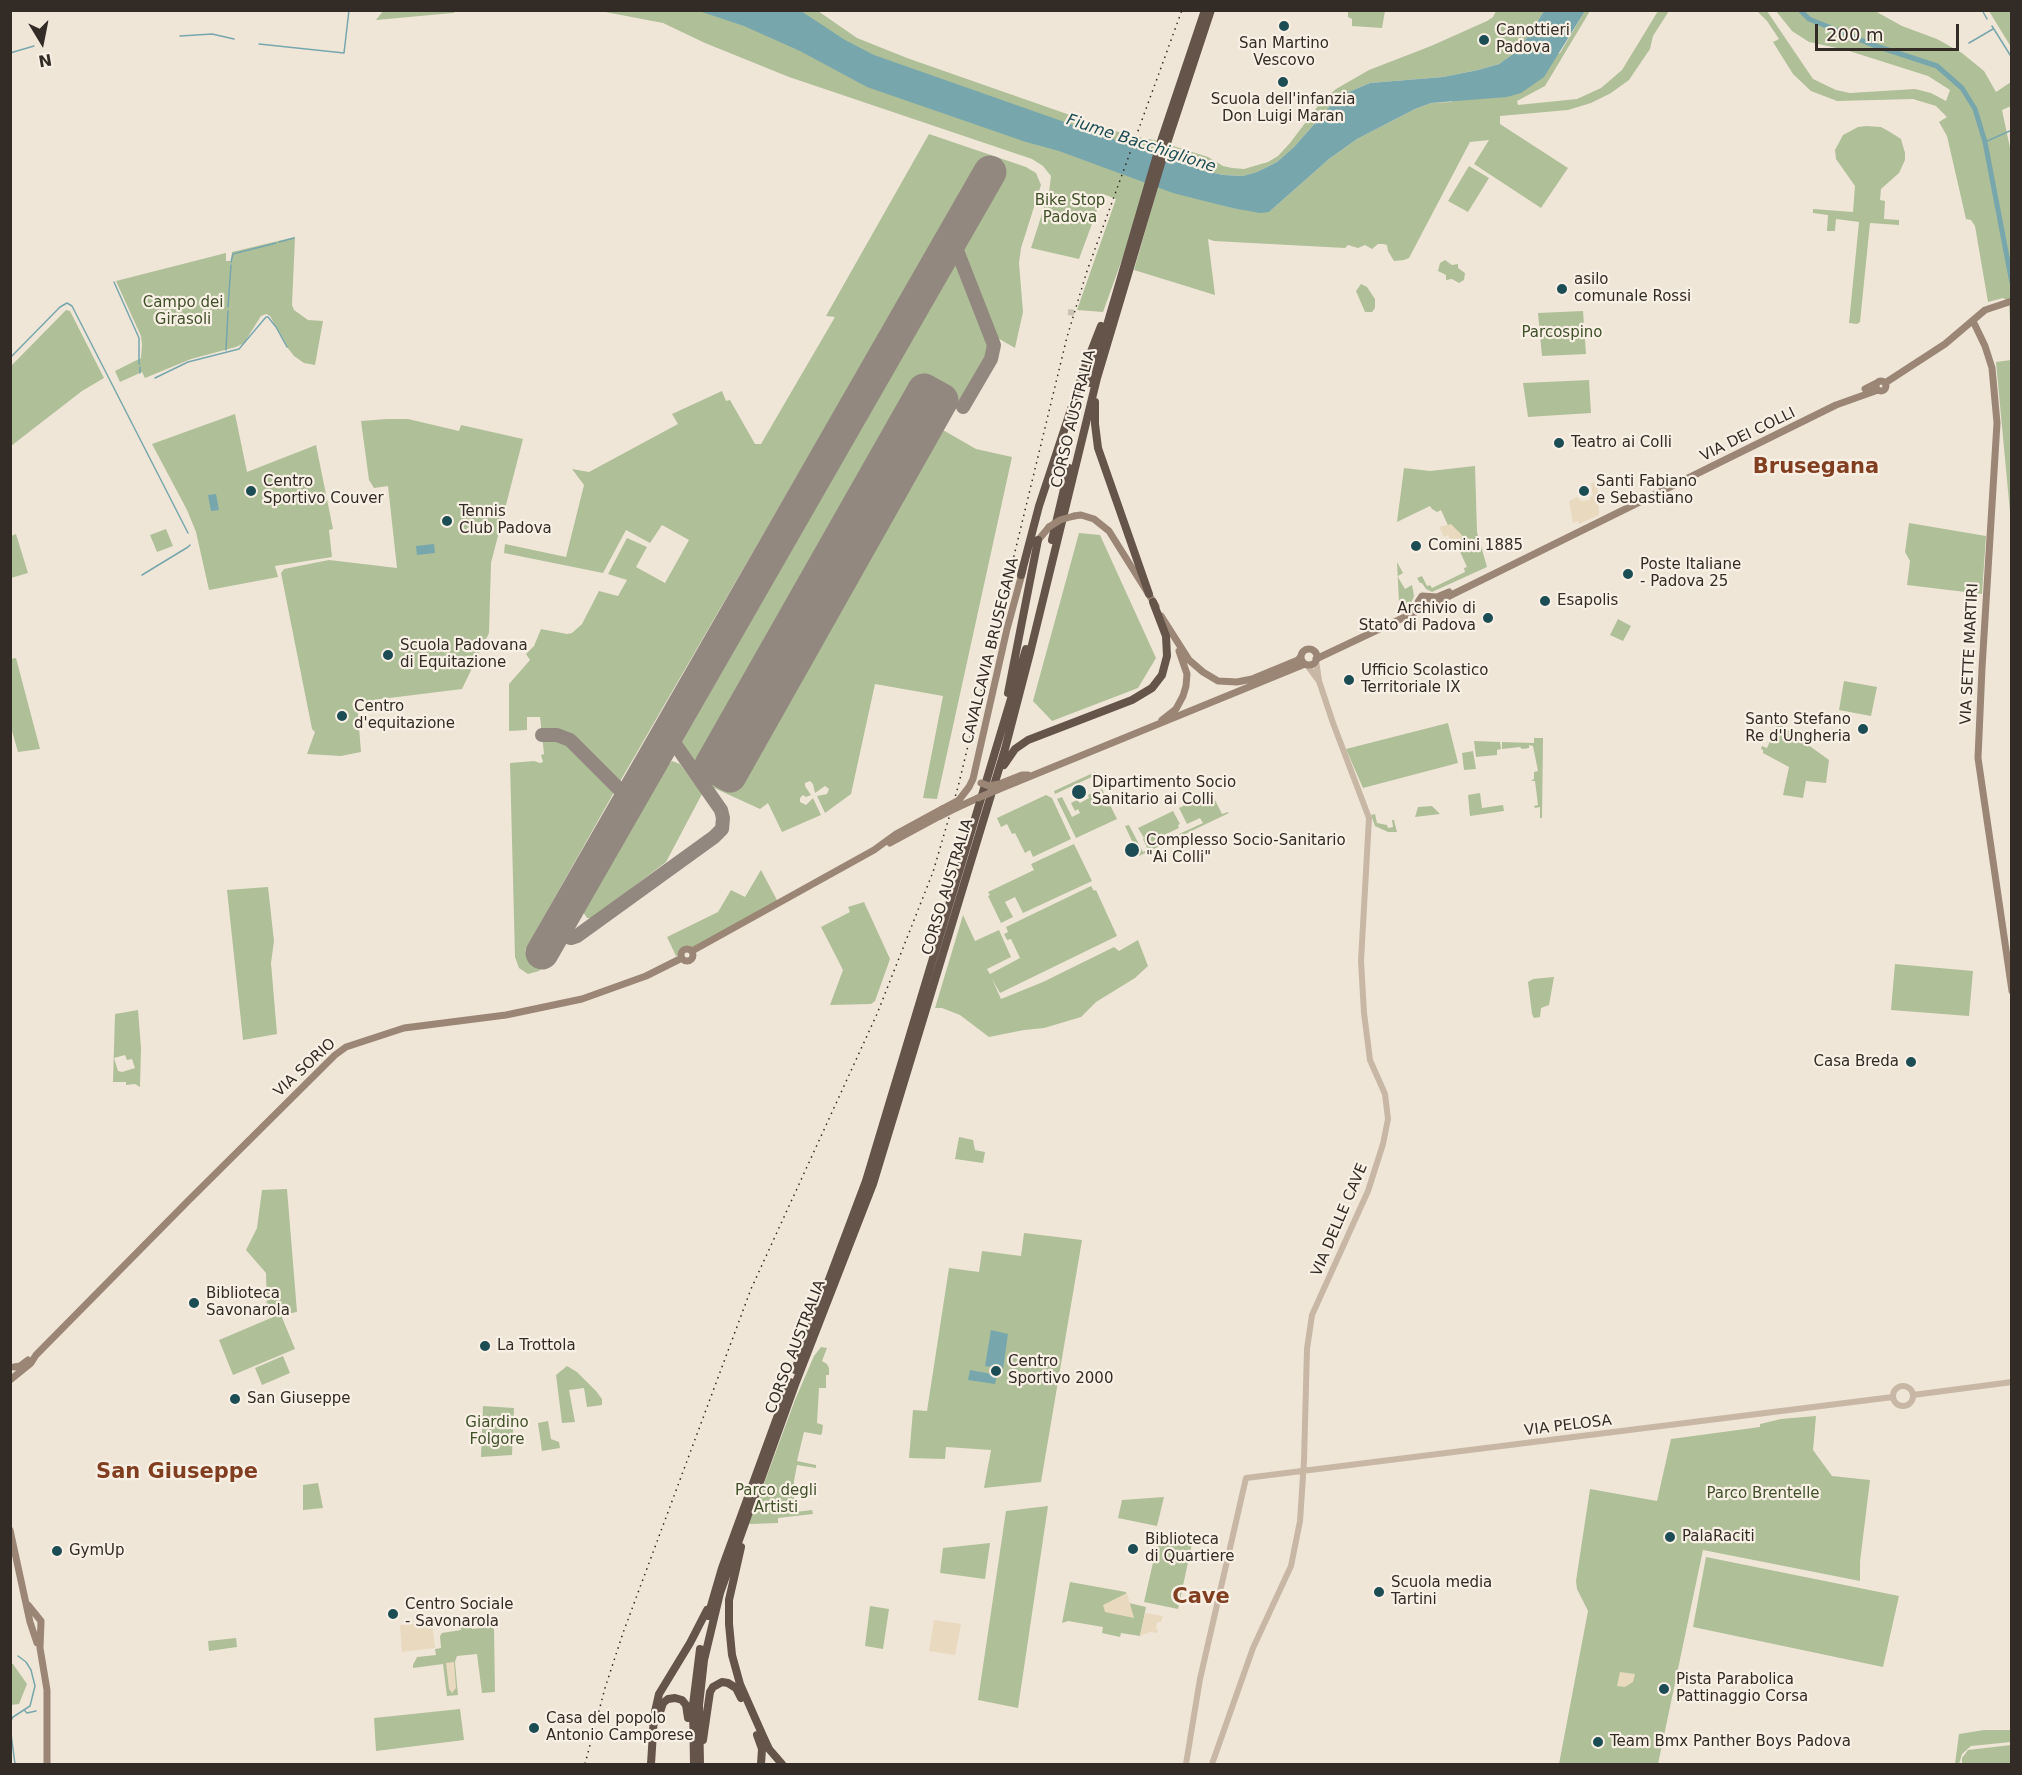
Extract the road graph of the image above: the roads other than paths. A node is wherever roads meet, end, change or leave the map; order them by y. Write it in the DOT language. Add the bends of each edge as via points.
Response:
graph roads {
  1 [pos="1205,10"];
  2 [pos="1211,10"];
  3 [pos="1165,139"];
  4 [pos="1147,197"];
  5 [pos="1123,266"];
  6 [pos="2008,302"];
  7 [pos="1973,321"];
  8 [pos="1097,378"];
  9 [pos="1038,540"];
  10 [pos="1021,575"];
  11 [pos="1468,586"];
  12 [pos="1428,597"];
  13 [pos="1151,598"];
  14 [pos="1418,602"];
  15 [pos="1427,607"];
  16 [pos="1402,618"];
  17 [pos="1170,631"];
  18 [pos="1301,656"];
  19 [pos="1316,657"];
  20 [pos="1306,664"];
  21 [pos="1270,671"];
  22 [pos="1319,681"];
  23 [pos="1221,699"];
  24 [pos="1120,741"];
  25 [pos="998,743"];
  26 [pos="974,773"];
  27 [pos="998,787"];
  28 [pos="941,813"];
  29 [pos="983,819"];
  30 [pos="692,951"];
  31 [pos="2012,991"];
  32 [pos="12,1373"];
  33 [pos="2012,1382"];
  34 [pos="1913,1395"];
  35 [pos="1893,1397"];
  36 [pos="1304,1471"];
  37 [pos="749,1511"];
  38 [pos="10,1530"];
  39 [pos="711,1602"];
  40 [pos="33,1620"];
  41 [pos="40,1648"];
  42 [pos="693,1739"];
  43 [pos="653,1761"];
  44 [pos="47,1764"];
  45 [pos="694,1764"];
  46 [pos="700,1764"];
  47 [pos="762,1764"];
  48 [pos="782,1764"];
  49 [pos="1186,1764"];
  50 [pos="1212,1764"];
  1 -- 3 [label="highway, CORSO AUSTRALIA"];
  2 -- 3 [label="highway, CORSO AUSTRALIA"];
  3 -- 4 [label="highway, CORSO AUSTRALIA"];
  4 -- 5 [label="highway, CORSO AUSTRALIA"];
  4 -- 8 [label="highway, CORSO AUSTRALIA"];
  5 -- 10 [label="highway" via="1081,377 1032,527"];
  5 -- 25 [label="highway, CORSO AUSTRALIA"];
  6 -- 7 [label="main road, VIA DEI COLLI" via="1985,310"];
  7 -- 11 [label="main road, VIA DEI COLLI" via="1946,344 1880,385"];
  7 -- 31 [label="main road, VIA SETTE MARTIRI" via="1992,368 1997,410 1978,758"];
  8 -- 13 [label="highway" via="1098,448"];
  8 -- 29 [label="highway, CORSO AUSTRALIA" via="1030,653"];
  9 -- 10 [label="main road, CAVALCAVIA BRUSEGANA"];
  9 -- 13 [label="main road, CAVALCAVIA BRUSEGANA, bridge" via="1060,520 1081,515 1094,519 1109,531"];
  9 -- 25 [label="highway"];
  10 -- 26 [label="main road, CAVALCAVIA BRUSEGANA"];
  11 -- 12 [label="main road, VIA DEI COLLI"];
  11 -- 15 [label="main road, VIA DEI COLLI"];
  12 -- 14 [label="main road, VIA DEI COLLI" via="1422,596"];
  12 -- 15 [label="main road"];
  13 -- 17 [label="main road, CAVALCAVIA BRUSEGANA"];
  13 -- 29 [label="highway" via="1167,644 1166,662 1157,682 1141,696 1020,745 1005,764"];
  14 -- 15 [label="main road"];
  14 -- 16 [label="main road, VIA DEI COLLI"];
  15 -- 16 [label="main road, VIA DEI COLLI"];
  16 -- 19 [label="main road, VIA DEI COLLI"];
  17 -- 21 [label="main road, CAVALCAVIA BRUSEGANA" via="1189,660 1218,681 1245,681"];
  17 -- 24 [label="main road" via="1187,674 1184,696 1170,714"];
  18 -- 19 [label="main road, VIA DEI COLLI" via="1307,650"];
  18 -- 20 [label="main road"];
  18 -- 21 [label="main road, VIA DEI COLLI"];
  19 -- 20 [label="main road, VIA DEI COLLI" via="1314,663"];
  19 -- 22 [label="street, VIA DELLE CAVE"];
  20 -- 22 [label="street, VIA DELLE CAVE"];
  20 -- 23 [label="main road, VIA DEI COLLI"];
  22 -- 36 [label="street, VIA DELLE CAVE" via="1369,818 1360,961 1370,1060 1386,1094 1389,1111 1368,1191 1312,1315"];
  23 -- 24 [label="main road, CAVALCAVIA BRUSEGANA"];
  24 -- 27 [label="main road, CAVALCAVIA BRUSEGANA"];
  25 -- 39 [label="highway, CORSO AUSTRALIA" via="866,1181 756,1470"];
  26 -- 27 [label="main road, CAVALCAVIA BRUSEGANA, bridge" via="981,783"];
  26 -- 28 [label="main road, CAVALCAVIA BRUSEGANA, bridge" via="969,788"];
  27 -- 28 [label="main road, CAVALCAVIA BRUSEGANA, bridge"];
  28 -- 30 [label="main road, CAVALCAVIA BRUSEGANA"];
  29 -- 37 [label="highway, CORSO AUSTRALIA" via="873,1184"];
  30 -- 32 [label="main road, VIA SORIO" via="684,950 682,958 641,978 582,999 506,1015 404,1028 346,1047 36,1355"];
  33 -- 34 [label="street, VIA PELOSA"];
  34 -- 35 [label="street, VIA PELOSA" via="1905,1405 1896,1403"];
  34 -- 35 [label="street, VIA PELOSA" via="1904,1386 1895,1389"];
  35 -- 36 [label="street, VIA PELOSA"];
  36 -- 49 [label="street, VIA PELOSA" via="1246,1478 1200,1679"];
  36 -- 50 [label="street, VIA DELLE CAVE" via="1291,1566 1253,1648"];
  37 -- 46 [label="highway, CORSO AUSTRALIA" via="720,1593 704,1660 699,1705"];
  37 -- 48 [label="highway" via="731,1589 730,1639 741,1684 769,1749"];
  38 -- 40 [label="main road"];
  39 -- 42 [label="highway, CORSO AUSTRALIA" via="698,1661"];
  39 -- 43 [label="highway" via="658,1694"];
  40 -- 41 [label="main road"];
  40 -- 41 [label="main road" via="40,1620"];
  41 -- 44 [label="main road" via="47,1690"];
  42 -- 43 [label="highway" via="686,1705 682,1700 668,1699 660,1709"];
  42 -- 45 [label="highway, CORSO AUSTRALIA"];
  46 -- 47 [label="highway" via="710,1692 722,1682 739,1693 762,1749"];
}
